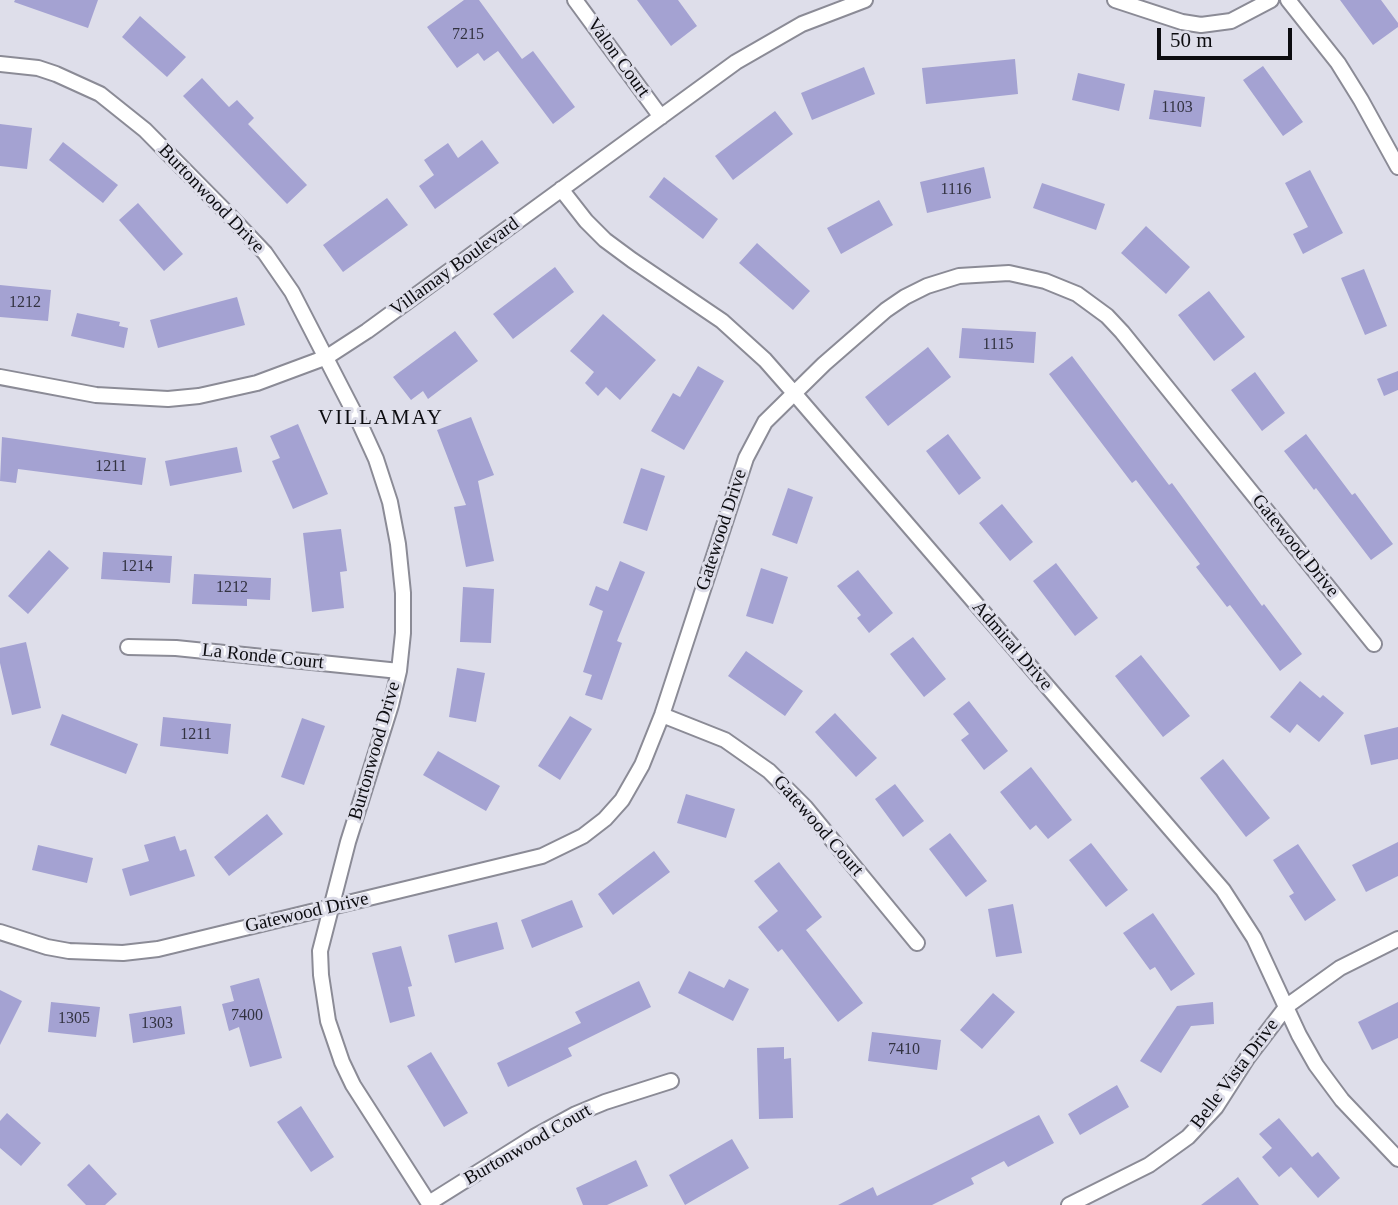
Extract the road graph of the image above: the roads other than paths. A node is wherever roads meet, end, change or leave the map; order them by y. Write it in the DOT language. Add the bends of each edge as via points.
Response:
graph roads {
  1 [pos="575,0"];
  2 [pos="861,0"];
  3 [pos="1115,0"];
  4 [pos="1271,0"];
  5 [pos="1288,0"];
  6 [pos="0,64"];
  7 [pos="661,117"];
  8 [pos="1398,167"];
  9 [pos="561,189"];
  10 [pos="327,357"];
  11 [pos="0,377"];
  12 [pos="794,393"];
  13 [pos="1374,644"];
  14 [pos="128,647"];
  15 [pos="399,671"];
  16 [pos="662,715"];
  17 [pos="332,908"];
  18 [pos="0,932"];
  19 [pos="1398,939"];
  20 [pos="917,943"];
  21 [pos="1287,1006"];
  22 [pos="671,1081"];
  23 [pos="1398,1159"];
  24 [pos="429,1204"];
  25 [pos="1069,1205"];
  1 -- 7 [label="street, Valon Court"];
  2 -- 7 [label="street, Villamay Boulevard" via="765,44"];
  3 -- 4 [label="street" via="1201,25 1231,21"];
  5 -- 8 [label="street" via="1338,64"];
  6 -- 10 [label="street, Burtonwood Drive" via="38,68 80,83 116,104 265,253"];
  7 -- 9 [label="street, Villamay Boulevard"];
  9 -- 10 [label="street, Villamay Boulevard"];
  9 -- 12 [label="street, Admiral Drive" via="605,240 722,321"];
  10 -- 11 [label="street, Villamay Boulevard" via="257,383 168,399 96,396"];
  10 -- 15 [label="street, Burtonwood Drive" via="376,459 390,502 403,593"];
  12 -- 13 [label="street, Gatewood Drive" via="887,310 927,286 959,276 993,273 1027,276 1060,286 1092,305 1122,332"];
  12 -- 16 [label="street, Gatewood Drive" via="765,422 746,458"];
  12 -- 21 [label="street, Admiral Drive" via="1223,890 1254,937"];
  14 -- 15 [label="street, La Ronde Court"];
  15 -- 17 [label="street, Burtonwood Drive"];
  16 -- 17 [label="street, Gatewood Drive" via="631,787 605,819 583,836 542,856"];
  16 -- 20 [label="street, Gatewood Court" via="725,740 769,771 805,807"];
  17 -- 18 [label="street, Gatewood Drive" via="123,953 69,951"];
  17 -- 24 [label="street, Burtonwood Drive" via="320,951 333,1039 353,1084"];
  19 -- 21 [label="street, Belle Vista Drive" via="1340,968"];
  21 -- 23 [label="street, Admiral Drive" via="1316,1065"];
  21 -- 25 [label="street, Belle Vista Drive" via="1216,1107 1188,1137 1149,1165"];
  22 -- 24 [label="street, Burtonwood Court" via="576,1114"];
}
